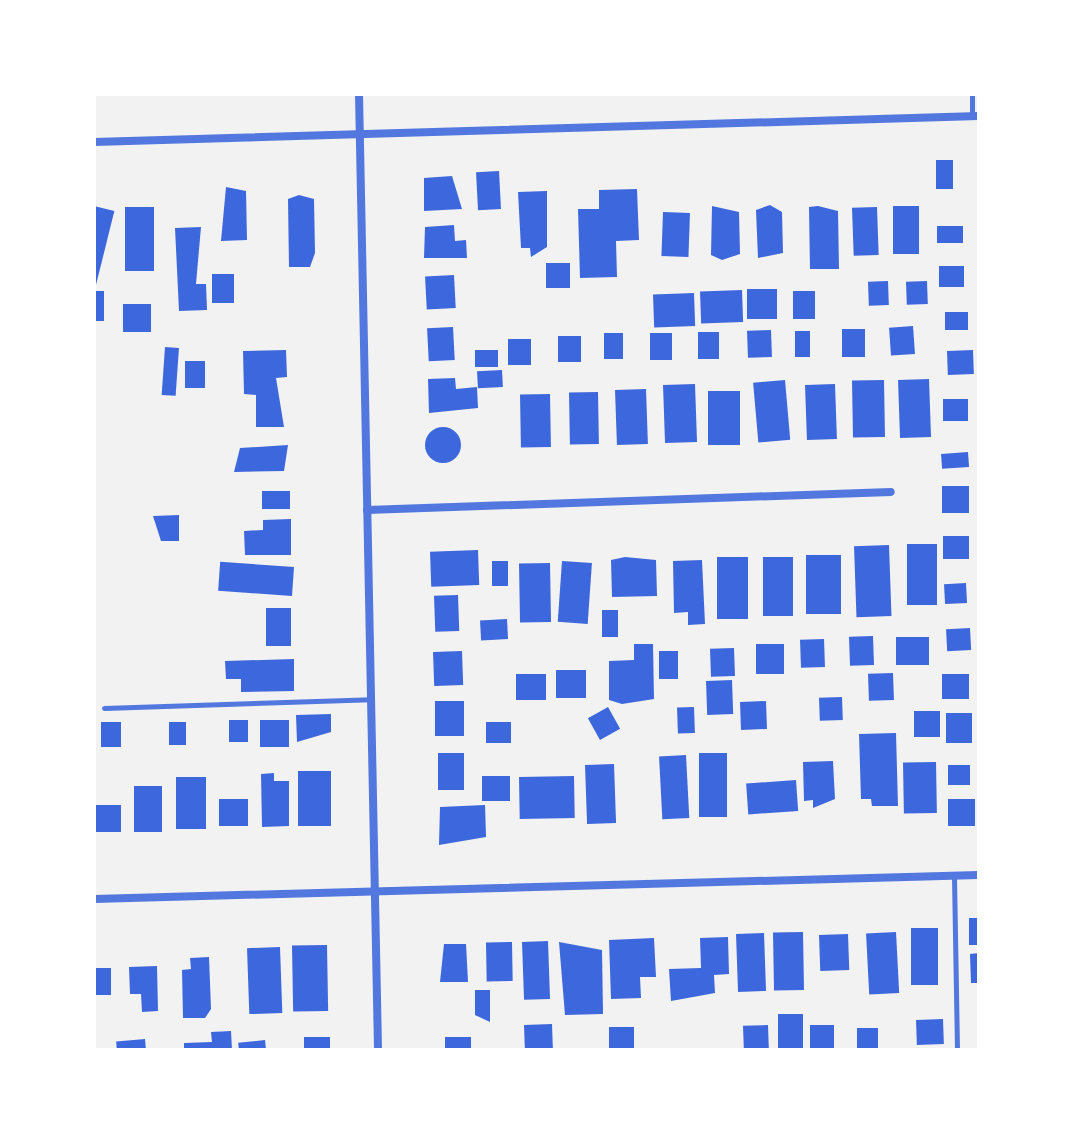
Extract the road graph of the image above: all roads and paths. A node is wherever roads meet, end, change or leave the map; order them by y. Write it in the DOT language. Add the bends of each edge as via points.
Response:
graph roads {
  1 [pos="359,94"];
  2 [pos="972,94"];
  3 [pos="976,116"];
  4 [pos="360,134"];
  5 [pos="94,142"];
  6 [pos="891,492"];
  7 [pos="367,510"];
  8 [pos="371,699"];
  9 [pos="104,708"];
  10 [pos="979,875"];
  11 [pos="954,876"];
  12 [pos="375,892"];
  13 [pos="94,899"];
  14 [pos="378,1050"];
  15 [pos="957,1050"];
  1 -- 4 [label="street"];
  2 -- 3 [label="lane"];
  3 -- 4 [label="street"];
  4 -- 5 [label="street"];
  4 -- 7 [label="street"];
  6 -- 7 [label="street"];
  7 -- 8 [label="street"];
  8 -- 9 [label="lane"];
  8 -- 12 [label="street"];
  10 -- 11 [label="street"];
  11 -- 12 [label="street"];
  11 -- 15 [label="lane"];
  12 -- 13 [label="street"];
  12 -- 14 [label="street"];
}
